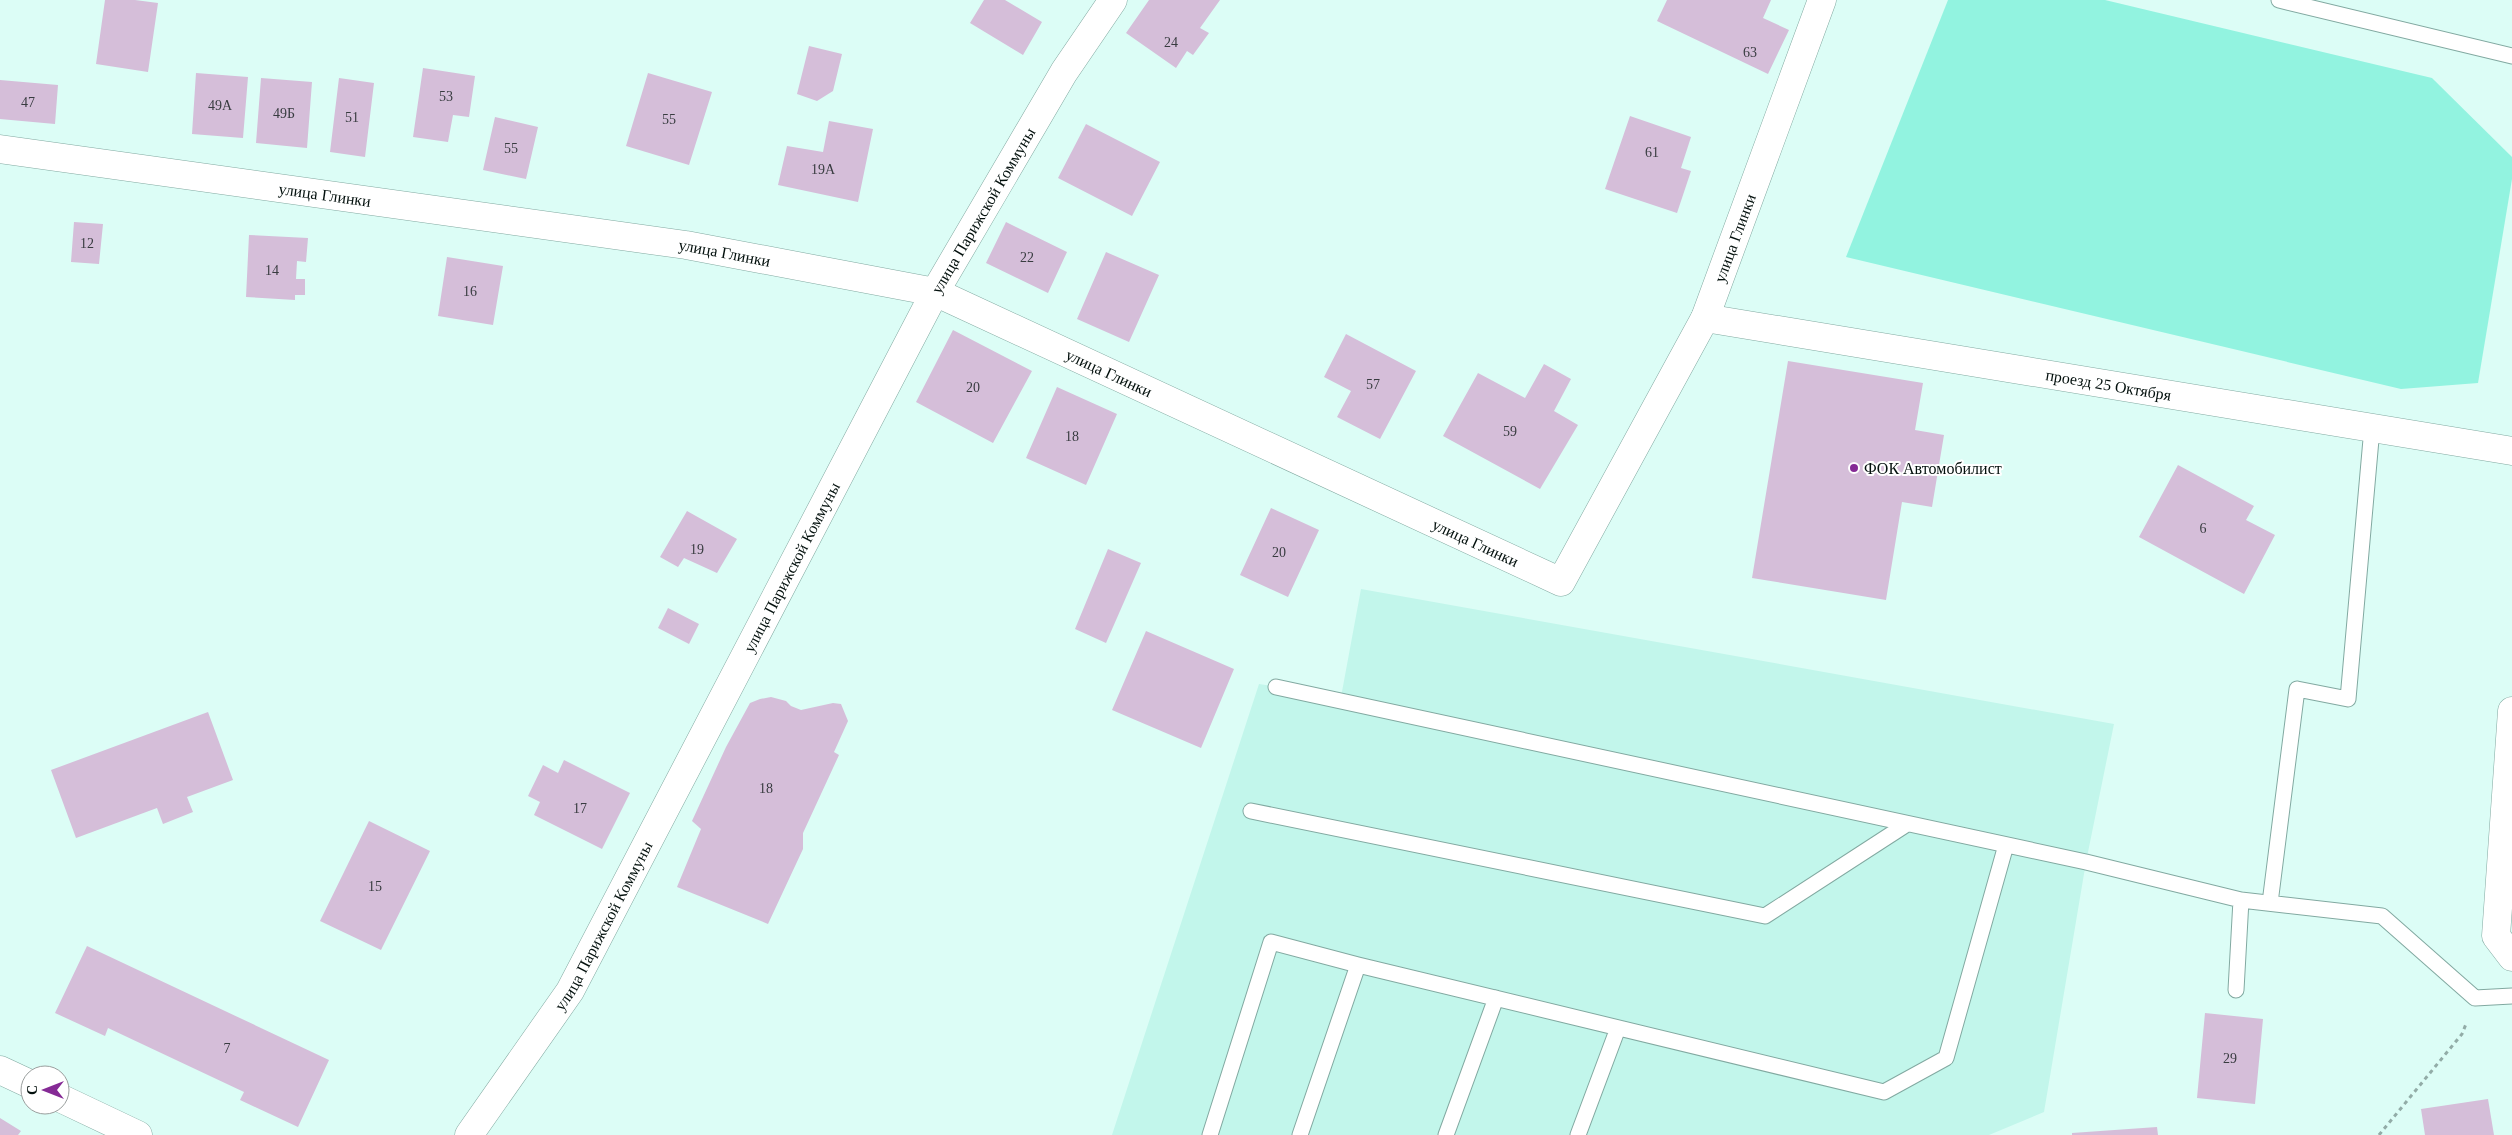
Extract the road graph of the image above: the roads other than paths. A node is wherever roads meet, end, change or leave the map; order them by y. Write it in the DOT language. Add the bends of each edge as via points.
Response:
graph roads {
  1 [pos="1113,0"];
  2 [pos="1822,0"];
  3 [pos="2279,0"];
  4 [pos="2512,56"];
  5 [pos="0,149"];
  6 [pos="935,292"];
  7 [pos="1705,318"];
  8 [pos="2372,428"];
  9 [pos="2512,451"];
  10 [pos="1276,687"];
  11 [pos="2512,711"];
  12 [pos="1252,811"];
  13 [pos="1907,824"];
  14 [pos="2006,845"];
  15 [pos="2241,900"];
  16 [pos="2270,903"];
  17 [pos="2512,957"];
  18 [pos="1358,965"];
  19 [pos="2236,990"];
  20 [pos="2512,996"];
  21 [pos="1496,998"];
  22 [pos="1618,1028"];
  23 [pos="0,1070"];
  24 [pos="20,1079"];
  25 [pos="70,1103"];
  26 [pos="138,1135"];
  27 [pos="469,1135"];
  28 [pos="1210,1135"];
  29 [pos="1300,1135"];
  30 [pos="1446,1135"];
  31 [pos="1578,1135"];
  1 -- 6 [label="street, улица Парижской Коммуны" via="1064,72"];
  2 -- 7 [label="street, улица Глинки"];
  3 -- 4 [label="lane"];
  5 -- 6 [label="street, улица Глинки" via="686,245"];
  6 -- 7 [label="street, улица Глинки" via="1561,582"];
  6 -- 27 [label="street, улица Парижской Коммуны" via="570,991"];
  7 -- 8 [label="street, проезд 25 Октября"];
  8 -- 9 [label="street, проезд 25 Октября"];
  8 -- 16 [label="lane" via="2348,699 2297,689"];
  10 -- 13 [label="lane"];
  11 -- 17 [label="street" via="2496,936"];
  12 -- 13 [label="lane" via="1765,916"];
  13 -- 14 [label="lane"];
  14 -- 15 [label="lane"];
  14 -- 22 [label="lane" via="1946,1058 1884,1092"];
  15 -- 16 [label="lane"];
  15 -- 19 [label="lane"];
  16 -- 20 [label="lane" via="2382,916 2475,998"];
  18 -- 21 [label="lane"];
  18 -- 28 [label="lane" via="1271,942"];
  18 -- 29 [label="lane"];
  21 -- 22 [label="lane"];
  21 -- 30 [label="lane"];
  22 -- 31 [label="lane"];
  23 -- 24 [label="street"];
  25 -- 26 [label="street"];
}
